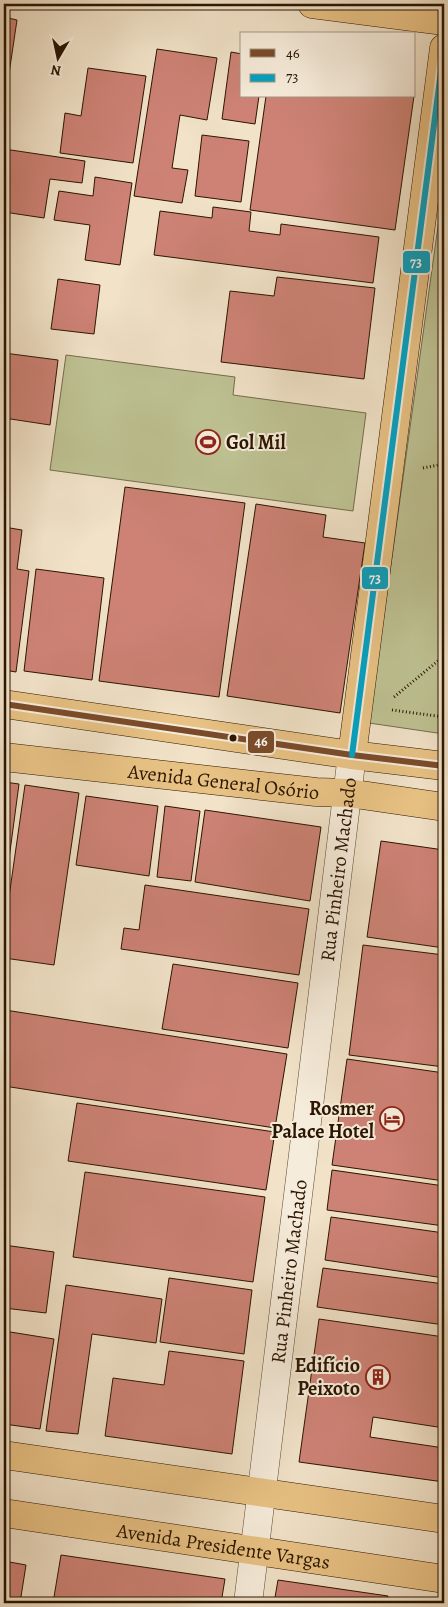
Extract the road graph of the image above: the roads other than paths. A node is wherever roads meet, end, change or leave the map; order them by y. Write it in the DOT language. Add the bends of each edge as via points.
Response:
graph roads {
  1 [pos="312,4"];
  2 [pos="444,21"];
  3 [pos="444,48"];
  4 [pos="4,704"];
  5 [pos="352,754"];
  6 [pos="4,758"];
  7 [pos="444,766"];
  8 [pos="348,793"];
  9 [pos="444,807"];
  10 [pos="4,1455"];
  11 [pos="262,1492"];
  12 [pos="4,1513"];
  13 [pos="444,1519"];
  14 [pos="254,1550"];
  15 [pos="444,1579"];
  16 [pos="248,1603"];
  1 -- 2 [label="main road"];
  3 -- 5 [label="main road, Rua Pinheiro Machado"];
  4 -- 5 [label="main road, Avenida General Osório"];
  5 -- 7 [label="main road, Avenida General Osório"];
  5 -- 8 [label="street, Rua Pinheiro Machado"];
  6 -- 8 [label="main road, Avenida General Osório"];
  8 -- 9 [label="main road, Avenida General Osório"];
  8 -- 11 [label="street, Rua Pinheiro Machado"];
  10 -- 11 [label="main road"];
  11 -- 13 [label="main road"];
  11 -- 14 [label="street, Rua Pinheiro Machado"];
  12 -- 14 [label="main road, Avenida Presidente Vargas"];
  14 -- 15 [label="main road, Avenida Presidente Vargas"];
  14 -- 16 [label="street, Rua Pinheiro Machado"];
}
